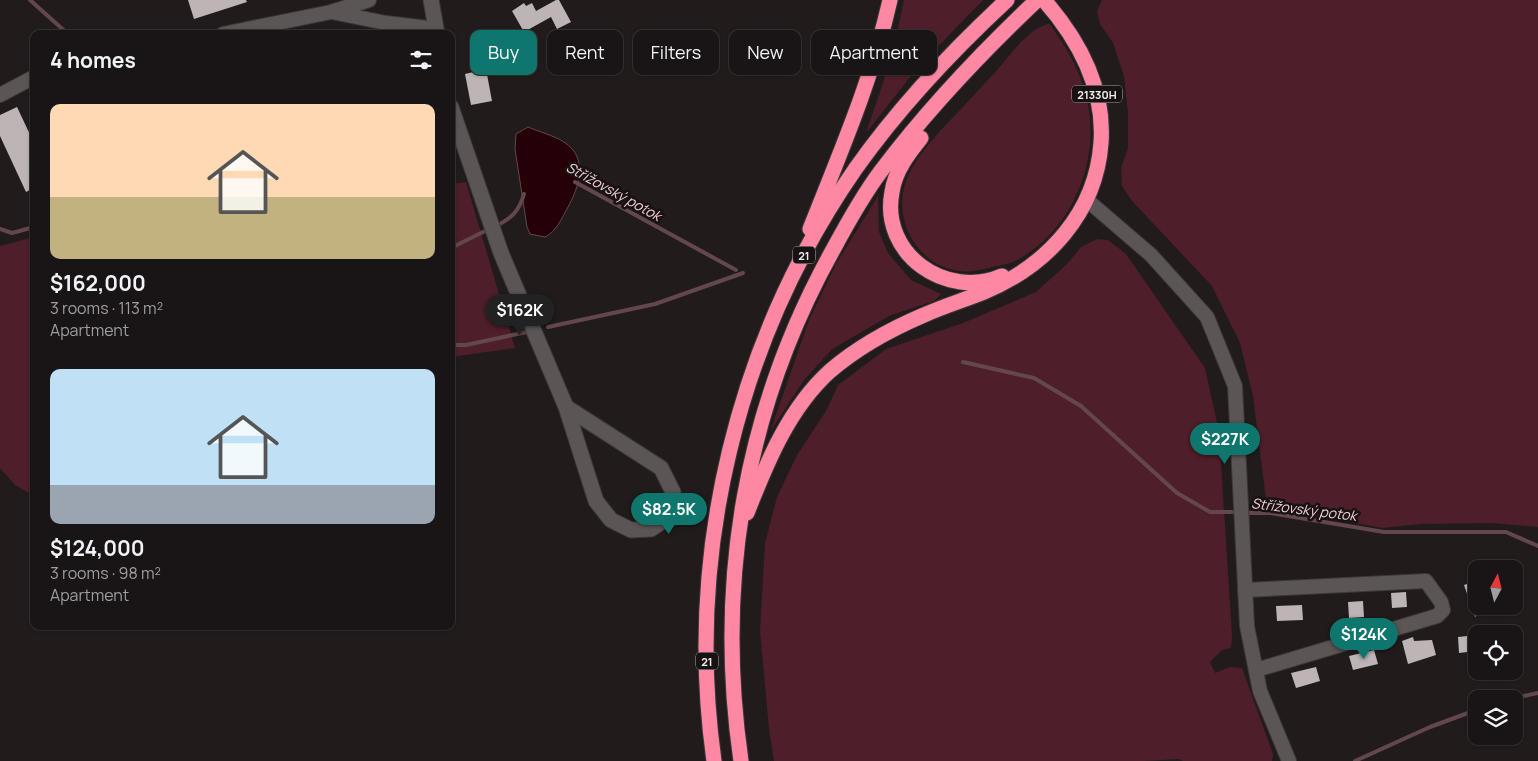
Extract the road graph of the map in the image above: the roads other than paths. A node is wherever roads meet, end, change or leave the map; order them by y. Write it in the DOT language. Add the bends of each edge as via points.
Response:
graph roads {
  1 [pos="369,0"];
  2 [pos="431,0"];
  3 [pos="890,0"];
  4 [pos="1037,0"];
  5 [pos="1042,0"];
  6 [pos="1006,1"];
  7 [pos="331,12"];
  8 [pos="1020,20"];
  9 [pos="243,30"];
  10 [pos="430,30"];
  11 [pos="436,30"];
  12 [pos="30,79"];
  13 [pos="0,95"];
  14 [pos="455,118"];
  15 [pos="1087,200"];
  16 [pos="1043,255"];
  17 [pos="789,282"];
  18 [pos="566,407"];
  19 [pos="739,533"];
  20 [pos="1245,590"];
  21 [pos="1256,670"];
  22 [pos="714,761"];
  23 [pos="741,761"];
  24 [pos="1289,761"];
  1 -- 7 [label="street"];
  2 -- 11 [label="street"];
  3 -- 17 [label="highway" via="879,49 846,142"];
  4 -- 8 [label="highway, 21"];
  5 -- 8 [label="highway"];
  5 -- 15 [label="highway, 21330H" via="1058,16 1080,51 1097,93 1101,117 1100,152 1098,170"];
  6 -- 17 [label="highway, 21" via="920,88 883,132 831,208"];
  7 -- 9 [label="street"];
  7 -- 10 [label="street"];
  8 -- 16 [label="highway, 21" via="902,164 891,192 891,212 897,236 905,250 926,271 957,283 998,278"];
  8 -- 19 [label="highway, 21" via="980,56 880,172 808,294 779,363 756,437 743,494"];
  12 -- 13 [label="street"];
  14 -- 18 [label="street" via="502,253"];
  15 -- 16 [label="highway" via="1068,230"];
  15 -- 20 [label="street" via="1151,255 1207,317 1235,386"];
  16 -- 19 [label="highway, 21" via="1020,273 985,292 898,327 848,357 830,372 798,408 779,440"];
  17 -- 22 [label="highway, 21" via="758,357 733,433 709,561 706,664"];
  18 -- 18 [label="street" via="596,501 611,520 631,530 651,529 670,516 673,492 661,468"];
  19 -- 23 [label="highway, 21" via="732,604 731,664"];
  20 -- 21 [label="street" via="1247,626"];
  20 -- 21 [label="street" via="1426,581 1443,610 1437,616"];
  21 -- 24 [label="street" via="1260,691"];
}
